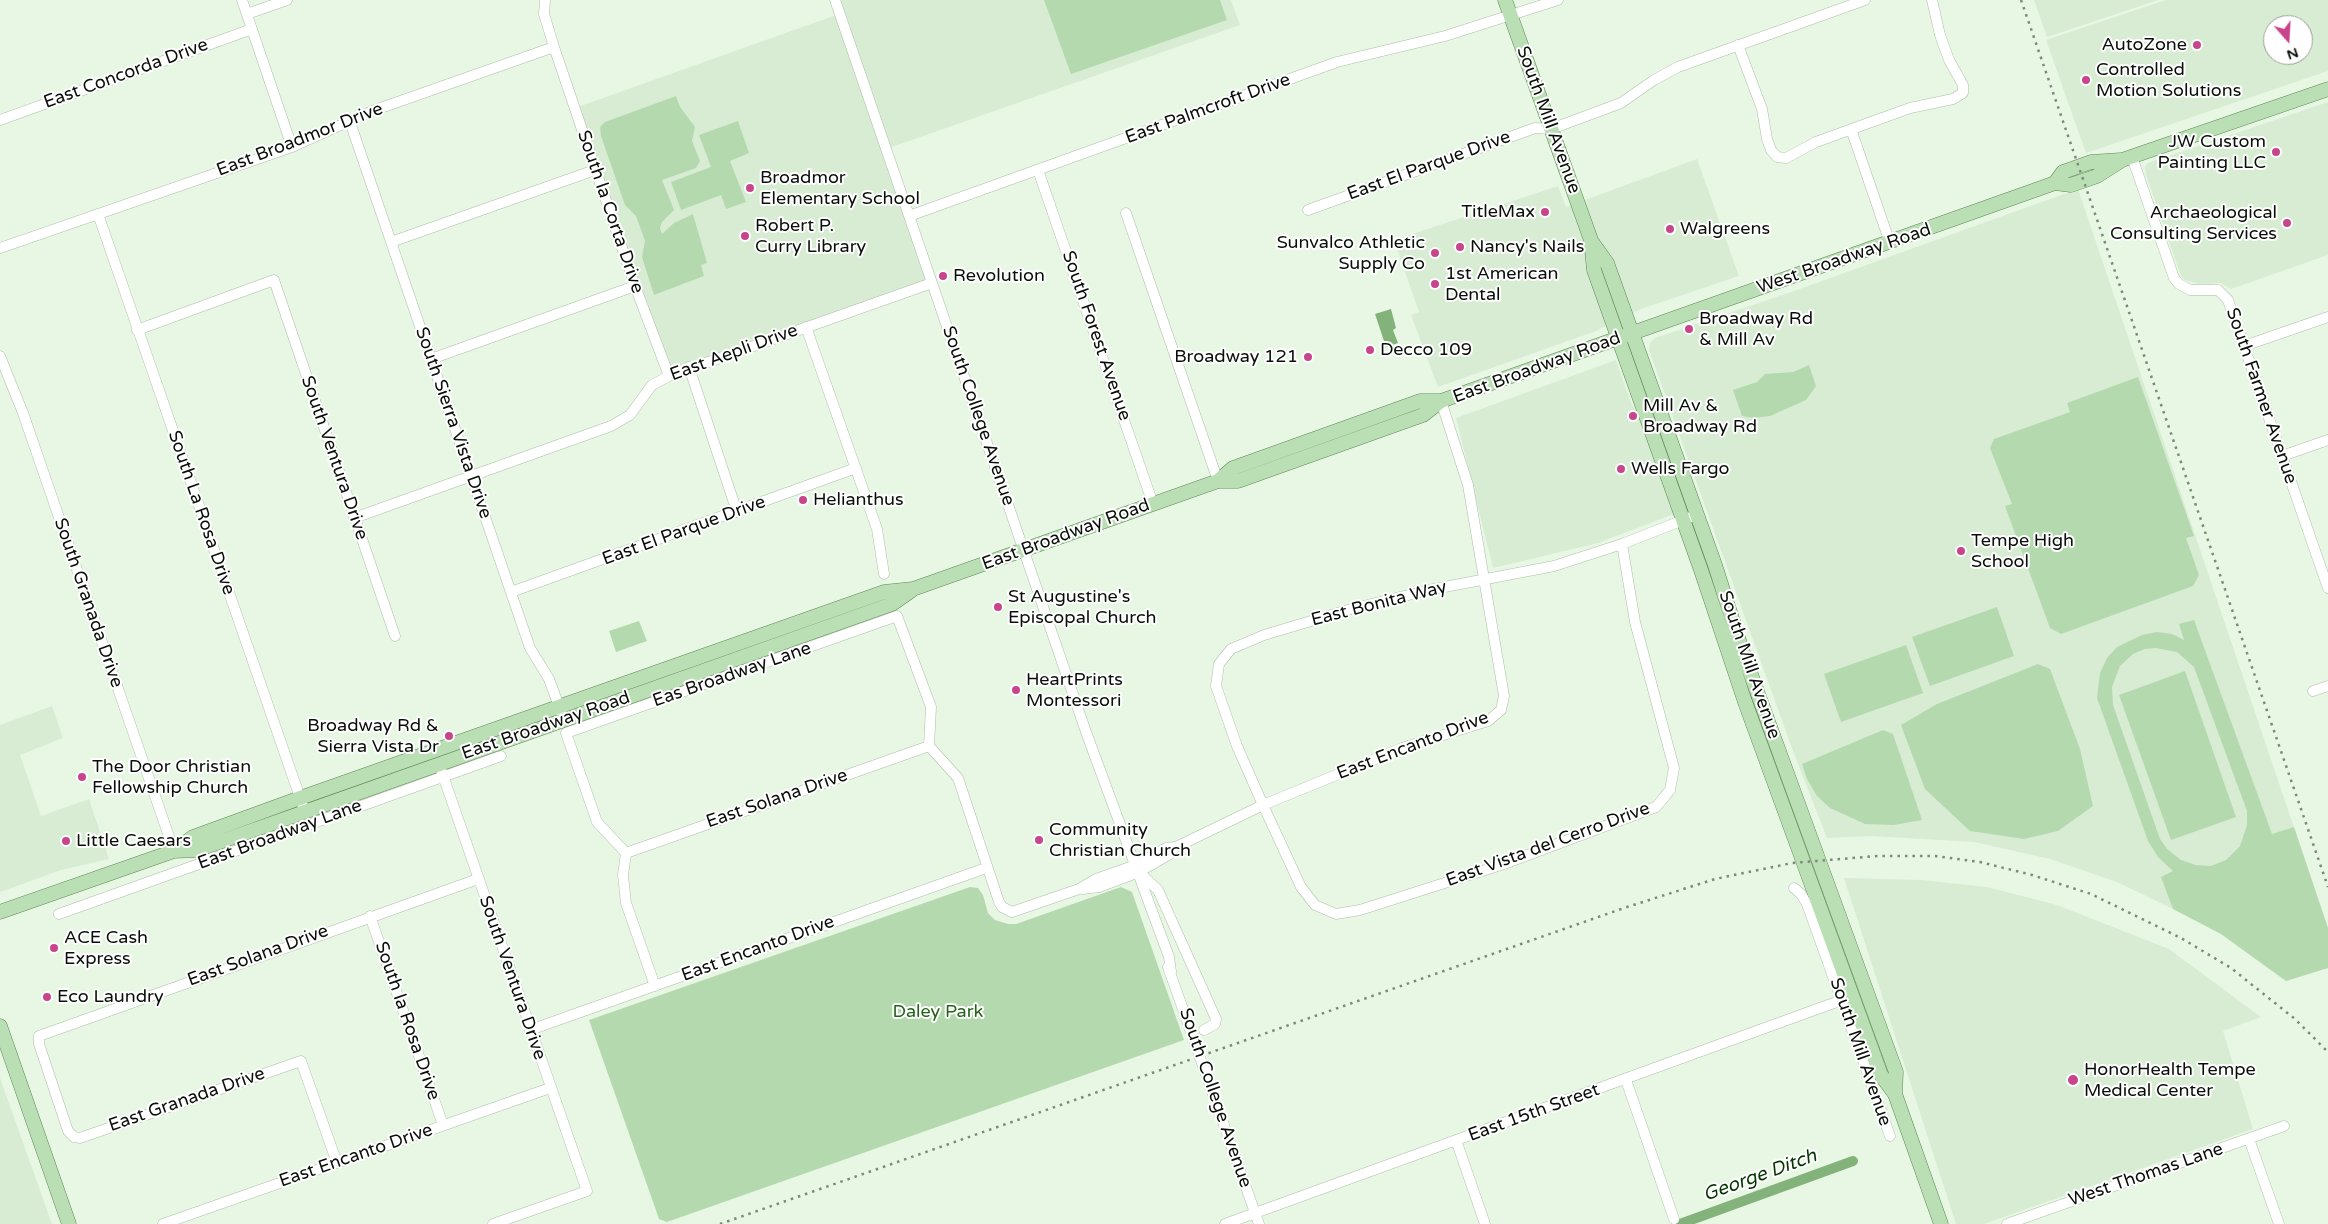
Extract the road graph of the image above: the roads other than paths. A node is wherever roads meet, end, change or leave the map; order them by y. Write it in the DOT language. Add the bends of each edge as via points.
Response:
graph roads {
  1 [pos="242,0"];
  2 [pos="287,0"];
  3 [pos="545,0"];
  4 [pos="835,0"];
  5 [pos="1505,0"];
  6 [pos="1558,0"];
  7 [pos="1865,0"];
  8 [pos="1932,0"];
  9 [pos="247,14"];
  10 [pos="1511,17"];
  11 [pos="252,29"];
  12 [pos="1738,45"];
  13 [pos="554,47"];
  14 [pos="2328,89"];
  15 [pos="0,120"];
  16 [pos="350,122"];
  17 [pos="1551,129"];
  18 [pos="1851,129"];
  19 [pos="292,147"];
  20 [pos="2127,158"];
  21 [pos="595,170"];
  22 [pos="1038,170"];
  23 [pos="1308,210"];
  24 [pos="1126,213"];
  25 [pos="98,214"];
  26 [pos="909,216"];
  27 [pos="1591,240"];
  28 [pos="391,242"];
  29 [pos="1890,243"];
  30 [pos="0,248"];
  31 [pos="932,283"];
  32 [pos="635,286"];
  33 [pos="2328,317"];
  34 [pos="806,327"];
  35 [pos="137,330"];
  36 [pos="1632,334"];
  37 [pos="1618,338"];
  38 [pos="2244,346"];
  39 [pos="0,356"];
  40 [pos="431,359"];
  41 [pos="689,367"];
  42 [pos="669,376"];
  43 [pos="1441,402"];
  44 [pos="2328,440"];
  45 [pos="2282,456"];
  46 [pos="856,468"];
  47 [pos="472,475"];
  48 [pos="1218,481"];
  49 [pos="1153,504"];
  50 [pos="737,512"];
  51 [pos="354,518"];
  52 [pos="1687,520"];
  53 [pos="1622,544"];
  54 [pos="1023,550"];
  55 [pos="2324,564"];
  56 [pos="884,574"];
  57 [pos="1484,580"];
  58 [pos="2328,588"];
  59 [pos="511,592"];
  60 [pos="394,636"];
  61 [pos="2328,686"];
  62 [pos="2313,691"];
  63 [pos="563,720"];
  64 [pos="929,746"];
  65 [pos="501,756"];
  66 [pos="441,770"];
  67 [pos="300,798"];
  68 [pos="1263,805"];
  69 [pos="305,812"];
  70 [pos="174,851"];
  71 [pos="626,853"];
  72 [pos="986,868"];
  73 [pos="1135,870"];
  74 [pos="478,879"];
  75 [pos="1794,888"];
  76 [pos="0,912"];
  77 [pos="59,914"];
  78 [pos="370,916"];
  79 [pos="655,986"];
  80 [pos="1842,1000"];
  81 [pos="0,1026"];
  82 [pos="530,1030"];
  83 [pos="1204,1030"];
  84 [pos="1626,1080"];
  85 [pos="550,1088"];
  86 [pos="1895,1094"];
  87 [pos="443,1125"];
  88 [pos="2284,1126"];
  89 [pos="1890,1136"];
  90 [pos="74,1137"];
  91 [pos="2248,1139"];
  92 [pos="1456,1140"];
  93 [pos="337,1162"];
  94 [pos="1255,1213"];
  95 [pos="1674,1219"];
  96 [pos="69,1221"];
  97 [pos="163,1224"];
  98 [pos="493,1224"];
  99 [pos="1225,1224"];
  100 [pos="1258,1224"];
  101 [pos="1485,1224"];
  102 [pos="1941,1224"];
  103 [pos="2007,1224"];
  104 [pos="2279,1224"];
  1 -- 9 [label="street"];
  2 -- 9 [label="street"];
  3 -- 13 [label="street" via="544,14"];
  4 -- 26 [label="street, South College Avenue"];
  5 -- 10 [label="main road, South Mill Avenue"];
  6 -- 10 [label="street, East Palmcroft Drive"];
  7 -- 12 [label="street, East El Parque Drive"];
  8 -- 18 [label="street" via="1940,35 1964,84 1962,93 1953,99 1910,108"];
  9 -- 11 [label="street"];
  10 -- 17 [label="main road, South Mill Avenue"];
  10 -- 22 [label="street, East Palmcroft Drive" via="1337,62"];
  11 -- 15 [label="street, East Concorda Drive"];
  11 -- 19 [label="street"];
  12 -- 17 [label="street, East El Parque Drive" via="1678,67 1621,103"];
  12 -- 18 [label="street" via="1762,109 1767,139 1777,157 1786,158"];
  13 -- 16 [label="street, East Broadmor Drive"];
  13 -- 21 [label="street, South la Corta Drive"];
  14 -- 20 [label="main road, West Broadway Road"];
  16 -- 19 [label="street, East Broadmor Drive"];
  16 -- 28 [label="street, South Sierra Vista Drive"];
  17 -- 23 [label="street, East El Parque Drive" via="1535,128"];
  17 -- 27 [label="main road, South Mill Avenue"];
  18 -- 29 [label="street"];
  19 -- 25 [label="street, East Broadmor Drive"];
  20 -- 29 [label="main road, West Broadway Road" via="2097,176 2071,185 2055,183"];
  20 -- 38 [label="street, South Farmer Avenue" via="2174,278 2190,290 2212,288 2224,293"];
  21 -- 28 [label="street"];
  21 -- 32 [label="street, South la Corta Drive"];
  22 -- 26 [label="street, East Palmcroft Drive"];
  22 -- 49 [label="street, South Forest Avenue"];
  24 -- 48 [label="street"];
  25 -- 30 [label="street, East Broadmor Drive"];
  25 -- 35 [label="street, South La Rosa Drive"];
  26 -- 31 [label="street, South College Avenue"];
  27 -- 36 [label="main road, South Mill Avenue" via="1607,263"];
  27 -- 37 [label="main road, South Mill Avenue" via="1594,270"];
  28 -- 40 [label="street, South Sierra Vista Drive"];
  29 -- 36 [label="main road, West Broadway Road"];
  31 -- 34 [label="street, East Aepli Drive"];
  31 -- 54 [label="street, South College Avenue"];
  32 -- 40 [label="street"];
  32 -- 42 [label="street, South la Corta Drive"];
  33 -- 38 [label="street"];
  34 -- 41 [label="street, East Aepli Drive"];
  34 -- 46 [label="street"];
  35 -- 51 [label="street, South Ventura Drive" via="274,280"];
  35 -- 67 [label="street, South La Rosa Drive"];
  36 -- 37 [label="main road, East Broadway Road"];
  36 -- 86 [label="main road, South Mill Avenue" via="1742,650 1896,1072"];
  37 -- 43 [label="main road, East Broadway Road"];
  37 -- 52 [label="main road, South Mill Avenue"];
  38 -- 45 [label="street, South Farmer Avenue"];
  39 -- 70 [label="street, South Granada Drive"];
  40 -- 47 [label="street, South Sierra Vista Drive"];
  41 -- 42 [label="street, East Aepli Drive"];
  41 -- 50 [label="street"];
  42 -- 47 [label="street, East Aepli Drive" via="652,385 630,415 612,426"];
  43 -- 48 [label="main road, East Broadway Road" via="1423,415 1256,475 1238,481"];
  43 -- 57 [label="street, East Encanto Drive" via="1468,485"];
  44 -- 45 [label="street"];
  45 -- 55 [label="street, South Farmer Avenue"];
  46 -- 50 [label="street, East El Parque Drive"];
  46 -- 56 [label="street" via="877,529"];
  47 -- 51 [label="street, East Aepli Drive"];
  47 -- 59 [label="street, South Sierra Vista Drive"];
  48 -- 49 [label="main road, East Broadway Road"];
  49 -- 54 [label="main road, East Broadway Road"];
  50 -- 59 [label="street, East El Parque Drive"];
  51 -- 60 [label="street, South Ventura Drive"];
  52 -- 53 [label="street, East Bonita Way"];
  52 -- 86 [label="main road, South Mill Avenue" via="1742,694 1882,1074"];
  53 -- 57 [label="street, East Bonita Way" via="1554,566"];
  53 -- 68 [label="street, East Vista del Cerro Drive" via="1635,622 1674,768 1670,790 1656,807 1504,864 1360,910 1336,914 1316,905 1301,887"];
  54 -- 63 [label="main road, East Broadway Road" via="913,589 892,604"];
  54 -- 73 [label="street, South College Avenue" via="1128,842"];
  55 -- 58 [label="street, South Farmer Avenue"];
  57 -- 68 [label="street, East Encanto Drive" via="1504,696 1501,710 1488,721 1402,748"];
  57 -- 68 [label="street, East Bonita Way" via="1351,609 1264,635 1231,649 1219,664 1216,686 1237,746"];
  59 -- 63 [label="street, South Sierra Vista Drive" via="530,648 549,679"];
  61 -- 62 [label="street"];
  63 -- 64 [label="street, Eas Broadway Lane" via="897,616 930,706"];
  63 -- 66 [label="main road, East Broadway Road"];
  63 -- 67 [label="main road, East Broadway Road"];
  63 -- 71 [label="street, South Sierra Vista Drive" via="598,822"];
  64 -- 71 [label="street, East Solana Drive"];
  64 -- 72 [label="street" via="958,778"];
  65 -- 66 [label="street, East Broadway Lane"];
  66 -- 69 [label="main road, East Broadway Road"];
  66 -- 74 [label="street, South Ventura Drive"];
  66 -- 77 [label="street, East Broadway Lane"];
  67 -- 69 [label="street, South La Rosa Drive"];
  67 -- 70 [label="main road, East Broadway Road" via="193,837"];
  68 -- 73 [label="street, East Encanto Drive" via="1176,847 1166,848"];
  69 -- 70 [label="main road, East Broadway Road" via="198,850"];
  70 -- 76 [label="main road, East Broadway Road"];
  71 -- 79 [label="street" via="623,875 626,903"];
  72 -- 73 [label="street, East Encanto Drive" via="999,902 1007,910 1018,911 1079,889 1096,879"];
  72 -- 79 [label="street, East Encanto Drive"];
  73 -- 83 [label="street" via="1158,890 1216,1019 1215,1024"];
  73 -- 94 [label="street, South College Avenue" via="1169,957 1171,972"];
  74 -- 78 [label="street, East Solana Drive"];
  74 -- 82 [label="street, South Ventura Drive"];
  75 -- 80 [label="street, South Mill Avenue" via="1807,904"];
  78 -- 87 [label="street, South la Rosa Drive"];
  78 -- 90 [label="street, East Solana Drive" via="39,1036 52,1087 68,1131"];
  79 -- 82 [label="street, East Encanto Drive"];
  80 -- 84 [label="street, East 15th Street"];
  80 -- 89 [label="street, South Mill Avenue"];
  81 -- 96 [label="main road"];
  82 -- 85 [label="street, South Ventura Drive"];
  84 -- 92 [label="street, East 15th Street"];
  84 -- 95 [label="street"];
  85 -- 87 [label="street, East Encanto Drive"];
  85 -- 98 [label="street, South Ventura Drive" via="587,1191"];
  86 -- 102 [label="main road, South Mill Avenue"];
  87 -- 93 [label="street, East Encanto Drive"];
  88 -- 91 [label="street, West Thomas Lane"];
  90 -- 93 [label="street, East Granada Drive" via="80,1138 301,1061"];
  91 -- 103 [label="street, West Thomas Lane"];
  91 -- 104 [label="street"];
  92 -- 94 [label="street, East 15th Street"];
  92 -- 101 [label="street"];
  93 -- 97 [label="street, East Encanto Drive"];
  94 -- 99 [label="street, East 15th Street"];
  94 -- 100 [label="street, South College Avenue"];
}
